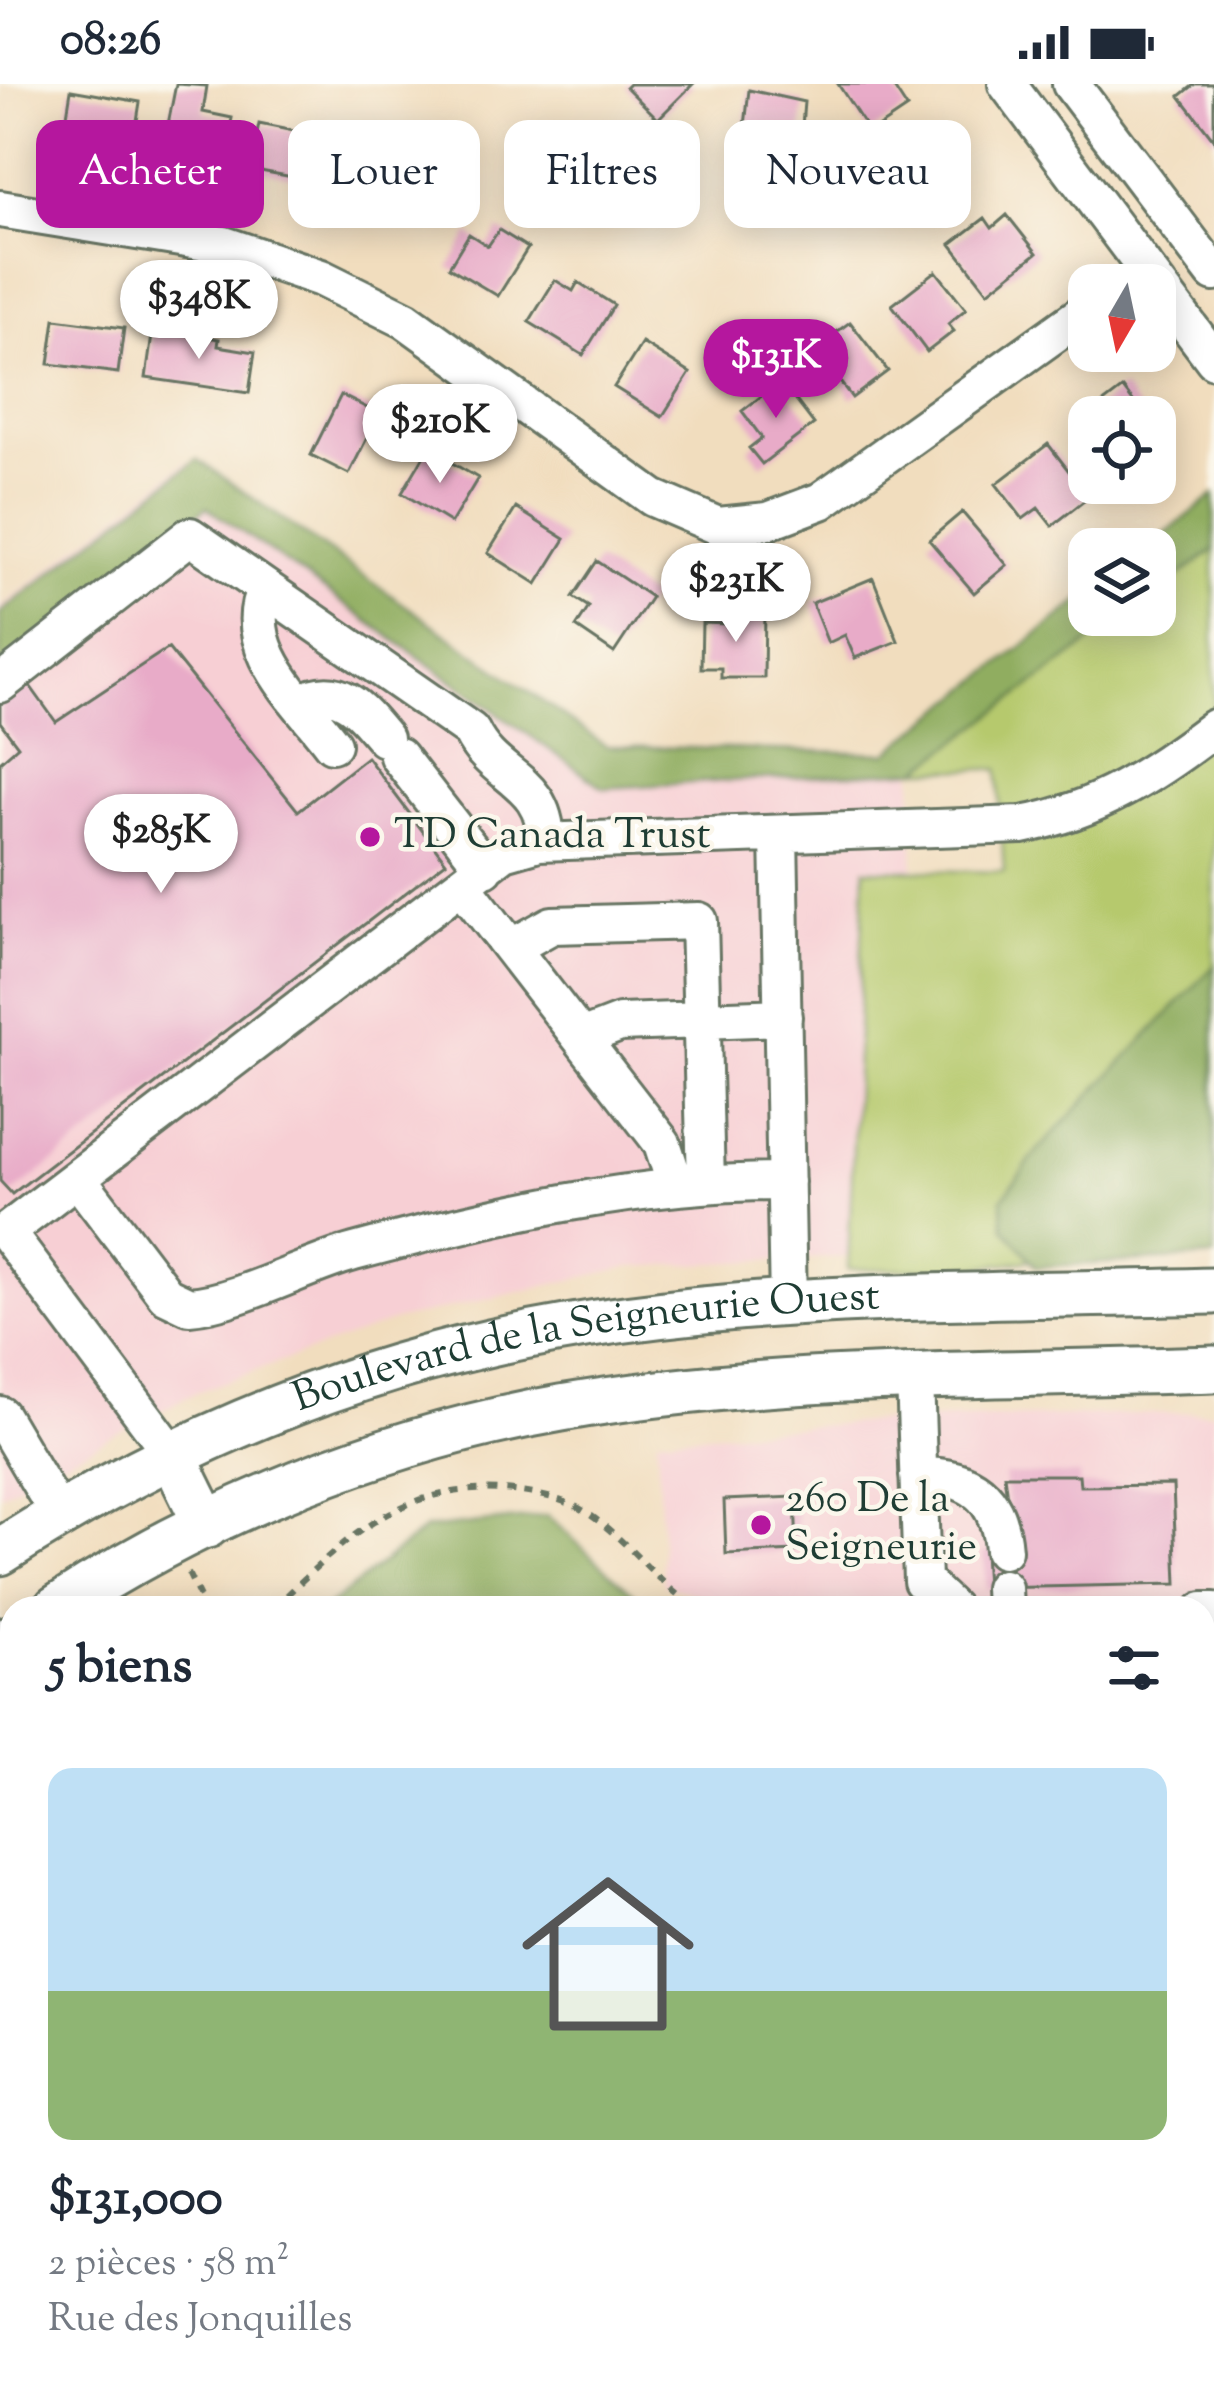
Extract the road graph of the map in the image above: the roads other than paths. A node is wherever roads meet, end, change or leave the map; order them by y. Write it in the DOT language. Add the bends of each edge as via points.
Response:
graph roads {
  1 [pos="1007,84"];
  2 [pos="1071,84"];
  3 [pos="0,209"];
  4 [pos="1185,237"];
  5 [pos="1126,264"];
  6 [pos="1150,264"];
  7 [pos="1214,273"];
  8 [pos="1176,320"];
  9 [pos="1068,324"];
  10 [pos="1214,359"];
  11 [pos="266,589"];
  12 [pos="0,684"];
  13 [pos="302,703"];
  14 [pos="1214,728"];
  15 [pos="332,745"];
  16 [pos="779,834"];
  17 [pos="546,842"];
  18 [pos="474,877"];
  19 [pos="511,948"];
  20 [pos="783,1017"];
  21 [pos="702,1019"];
  22 [pos="581,1038"];
  23 [pos="79,1179"];
  24 [pos="786,1182"];
  25 [pos="691,1184"];
  26 [pos="8,1248"];
  27 [pos="1214,1291"];
  28 [pos="788,1305"];
  29 [pos="1214,1369"];
  30 [pos="915,1378"];
  31 [pos="0,1415"];
  32 [pos="172,1454"];
  33 [pos="918,1475"];
  34 [pos="59,1515"];
  35 [pos="207,1525"];
  36 [pos="1003,1550"];
  37 [pos="0,1552"];
  38 [pos="79,1596"];
  39 [pos="938,1596"];
  1 -- 5 [label="street"];
  2 -- 4 [label="street"];
  3 -- 9 [label="street" via="224,245 322,278 406,320 653,498 718,526 768,521 820,501"];
  4 -- 6 [label="street"];
  4 -- 7 [label="street"];
  8 -- 10 [label="street"];
  11 -- 12 [label="street" via="190,536"];
  11 -- 13 [label="street" via="256,630"];
  11 -- 17 [label="street" via="471,731 481,753 537,799"];
  13 -- 15 [label="street"];
  13 -- 18 [label="street" via="317,695 345,698 391,747"];
  14 -- 16 [label="street" via="1125,791 1045,821"];
  16 -- 17 [label="street"];
  16 -- 20 [label="street"];
  17 -- 18 [label="street" via="513,848"];
  18 -- 19 [label="street"];
  18 -- 23 [label="street"];
  19 -- 21 [label="street" via="552,925 699,921"];
  19 -- 22 [label="street"];
  20 -- 21 [label="street"];
  20 -- 24 [label="street"];
  21 -- 22 [label="street" via="620,1023"];
  21 -- 25 [label="street"];
  22 -- 25 [label="street"];
  23 -- 25 [label="street" via="166,1295 189,1306 392,1242"];
  23 -- 26 [label="street"];
  24 -- 25 [label="street"];
  24 -- 28 [label="street"];
  26 -- 32 [label="street"];
  27 -- 28 [label="main road, Boulevard de la Seigneurie Ouest"];
  28 -- 32 [label="main road, Boulevard de la Seigneurie Ouest" via="598,1323 448,1353 324,1390"];
  29 -- 30 [label="main road, Boulevard de la Seigneurie Ouest"];
  30 -- 33 [label="street"];
  30 -- 35 [label="main road, Boulevard de la Seigneurie Ouest" via="711,1388 533,1413 412,1446"];
  31 -- 34 [label="street"];
  32 -- 34 [label="main road, Boulevard de la Seigneurie Ouest"];
  32 -- 35 [label="main road"];
  33 -- 36 [label="street" via="953,1476 984,1493 999,1517"];
  33 -- 39 [label="street" via="922,1581"];
  34 -- 37 [label="main road, Boulevard de la Seigneurie Ouest"];
  35 -- 38 [label="main road, Boulevard de la Seigneurie Ouest"];
}
